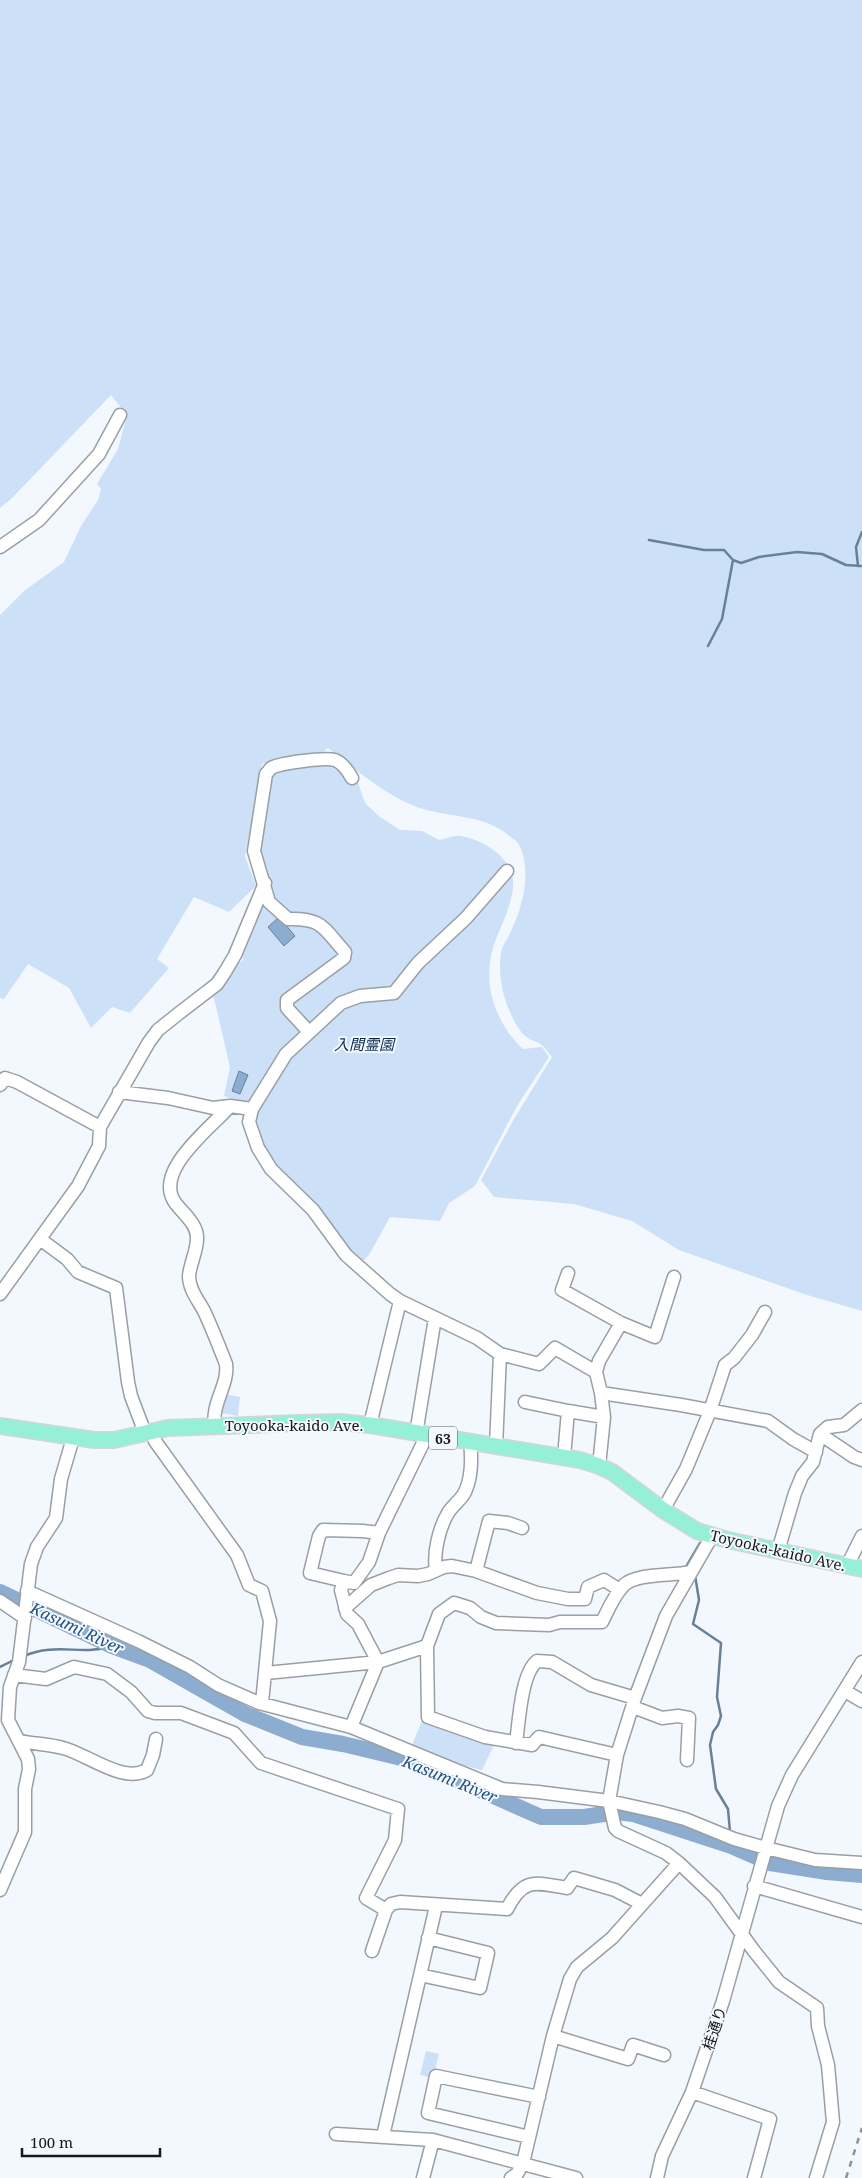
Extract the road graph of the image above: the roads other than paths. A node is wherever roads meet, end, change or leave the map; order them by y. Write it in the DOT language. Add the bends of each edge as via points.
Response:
graph roads {
  1 [pos="120,415"];
  2 [pos="0,547"];
  3 [pos="352,778"];
  4 [pos="508,870"];
  5 [pos="265,883"];
  6 [pos="309,1032"];
  7 [pos="0,1085"];
  8 [pos="119,1092"];
  9 [pos="230,1106"];
  10 [pos="252,1109"];
  11 [pos="100,1127"];
  12 [pos="40,1239"];
  13 [pos="568,1273"];
  14 [pos="674,1278"];
  15 [pos="0,1294"];
  16 [pos="400,1301"];
  17 [pos="765,1312"];
  18 [pos="435,1318"];
  19 [pos="621,1323"];
  20 [pos="500,1354"];
  21 [pos="596,1372"];
  22 [pos="601,1393"];
  23 [pos="524,1402"];
  24 [pos="862,1410"];
  25 [pos="568,1411"];
  26 [pos="710,1411"];
  27 [pos="604,1416"];
  28 [pos="370,1425"];
  29 [pos="0,1426"];
  30 [pos="215,1426"];
  31 [pos="148,1432"];
  32 [pos="421,1434"];
  33 [pos="820,1434"];
  34 [pos="72,1438"];
  35 [pos="470,1442"];
  36 [pos="496,1446"];
  37 [pos="816,1452"];
  38 [pos="564,1457"];
  39 [pos="862,1460"];
  40 [pos="599,1466"];
  41 [pos="663,1510"];
  42 [pos="522,1528"];
  43 [pos="379,1534"];
  44 [pos="712,1536"];
  45 [pos="862,1536"];
  46 [pos="778,1551"];
  47 [pos="855,1567"];
  48 [pos="436,1570"];
  49 [pos="476,1571"];
  50 [pos="690,1572"];
  51 [pos="344,1580"];
  52 [pos="620,1590"];
  53 [pos="26,1594"];
  54 [pos="0,1601"];
  55 [pos="345,1608"];
  56 [pos="25,1615"];
  57 [pos="427,1646"];
  58 [pos="378,1662"];
  59 [pos="862,1662"];
  60 [pos="266,1672"];
  61 [pos="8,1685"];
  62 [pos="845,1691"];
  63 [pos="862,1701"];
  64 [pos="262,1703"];
  65 [pos="634,1703"];
  66 [pos="351,1727"];
  67 [pos="156,1739"];
  68 [pos="20,1741"];
  69 [pos="516,1743"];
  70 [pos="617,1755"];
  71 [pos="686,1760"];
  72 [pos="608,1801"];
  73 [pos="766,1848"];
  74 [pos="679,1863"];
  75 [pos="862,1863"];
  76 [pos="754,1886"];
  77 [pos="0,1890"];
  78 [pos="642,1904"];
  79 [pos="436,1906"];
  80 [pos="386,1910"];
  81 [pos="862,1917"];
  82 [pos="741,1934"];
  83 [pos="428,1938"];
  84 [pos="372,1951"];
  85 [pos="420,1975"];
  86 [pos="554,2036"];
  87 [pos="664,2055"];
  88 [pos="692,2092"];
  89 [pos="539,2097"];
  90 [pos="336,2134"];
  91 [pos="383,2136"];
  92 [pos="529,2137"];
  93 [pos="433,2140"];
  94 [pos="522,2163"];
  95 [pos="560,2177"];
  96 [pos="423,2178"];
  97 [pos="511,2178"];
  98 [pos="576,2178"];
  99 [pos="657,2178"];
  100 [pos="754,2178"];
  101 [pos="816,2178"];
  1 -- 2 [label="street" via="92,462 39,520"];
  3 -- 5 [label="street" via="342,765 328,759 287,763 268,771 254,850"];
  4 -- 6 [label="street" via="466,918 418,963 394,993 360,996 341,1002"];
  5 -- 6 [label="street" via="269,902 288,919 303,918 319,923 345,952 344,958 287,1000 288,1008"];
  5 -- 8 [label="street" via="226,972 216,984 158,1030"];
  6 -- 10 [label="street" via="286,1054"];
  7 -- 11 [label="street" via="5,1078 17,1082"];
  8 -- 9 [label="street" via="213,1108"];
  8 -- 11 [label="street"];
  9 -- 10 [label="street"];
  9 -- 30 [label="street" via="179,1162 169,1185 175,1203 192,1222 198,1238 189,1277 192,1291 226,1364 227,1372 217,1399"];
  10 -- 16 [label="street" via="251,1130 266,1163 313,1210 346,1255"];
  11 -- 12 [label="street" via="99,1146 89,1168"];
  12 -- 15 [label="street"];
  12 -- 31 [label="street" via="67,1259 78,1272 116,1288 131,1396"];
  13 -- 19 [label="street" via="562,1290"];
  14 -- 19 [label="street" via="655,1337"];
  16 -- 18 [label="street"];
  16 -- 28 [label="street"];
  17 -- 26 [label="street" via="752,1335 725,1365"];
  18 -- 20 [label="street" via="477,1338"];
  18 -- 32 [label="street"];
  19 -- 21 [label="street"];
  20 -- 21 [label="street" via="538,1364 555,1348"];
  20 -- 36 [label="street"];
  21 -- 22 [label="street"];
  22 -- 26 [label="street"];
  22 -- 27 [label="street"];
  23 -- 25 [label="street"];
  24 -- 33 [label="street" via="844,1425 828,1427"];
  25 -- 27 [label="street"];
  25 -- 38 [label="street"];
  26 -- 37 [label="street" via="768,1421"];
  26 -- 41 [label="street" via="686,1469"];
  27 -- 40 [label="street"];
  28 -- 30 [label="main road, Toyooka-kaido Ave. / 63" via="332,1422"];
  28 -- 32 [label="main road, Toyooka-kaido Ave. / 63"];
  29 -- 34 [label="main road, Toyooka-kaido Ave. / 63"];
  30 -- 31 [label="main road, Toyooka-kaido Ave. / 63"];
  31 -- 34 [label="main road, Toyooka-kaido Ave. / 63" via="114,1440"];
  31 -- 60 [label="street" via="237,1555 249,1585 262,1591 270,1621"];
  32 -- 35 [label="main road, Toyooka-kaido Ave. / 63"];
  32 -- 43 [label="street"];
  33 -- 37 [label="street"];
  33 -- 39 [label="street" via="854,1458"];
  34 -- 53 [label="street" via="61,1479 56,1518 37,1547"];
  35 -- 36 [label="main road, Toyooka-kaido Ave. / 63"];
  35 -- 48 [label="street" via="472,1458 468,1485 447,1514 434,1557"];
  36 -- 38 [label="main road, Toyooka-kaido Ave. / 63"];
  37 -- 46 [label="street" via="795,1492"];
  38 -- 40 [label="main road, Toyooka-kaido Ave. / 63"];
  40 -- 41 [label="main road, Toyooka-kaido Ave. / 63" via="624,1480"];
  41 -- 44 [label="main road, Toyooka-kaido Ave. / 63" via="682,1523"];
  42 -- 49 [label="street" via="489,1521"];
  43 -- 51 [label="street" via="360,1576 354,1583"];
  43 -- 51 [label="street" via="323,1530 310,1573"];
  44 -- 46 [label="main road, Toyooka-kaido Ave. / 63"];
  44 -- 50 [label="street"];
  45 -- 47 [label="street"];
  46 -- 47 [label="main road, Toyooka-kaido Ave. / 63"];
  48 -- 49 [label="street" via="452,1566"];
  48 -- 55 [label="street" via="418,1576 398,1575 370,1585"];
  49 -- 52 [label="street" via="534,1592 568,1599 585,1599 588,1587 604,1580"];
  50 -- 52 [label="street" via="645,1577 625,1583"];
  50 -- 65 [label="street" via="666,1616"];
  51 -- 55 [label="street" via="341,1590"];
  52 -- 57 [label="street" via="602,1622 496,1623 454,1603 439,1614"];
  53 -- 56 [label="street"];
  53 -- 64 [label="street" via="138,1641 218,1685"];
  54 -- 56 [label="street"];
  55 -- 58 [label="street" via="358,1624"];
  56 -- 61 [label="street" via="19,1656"];
  57 -- 58 [label="street"];
  57 -- 69 [label="street" via="428,1717 474,1734"];
  58 -- 60 [label="street"];
  58 -- 66 [label="street"];
  59 -- 62 [label="street"];
  60 -- 64 [label="street"];
  61 -- 68 [label="street" via="8,1720"];
  61 -- 80 [label="street" via="46,1679 74,1667 107,1674 131,1692 148,1711 181,1713 234,1733 261,1764 398,1809 395,1840 366,1898"];
  62 -- 63 [label="street"];
  62 -- 73 [label="street" via="788,1782"];
  64 -- 66 [label="street"];
  65 -- 69 [label="street" via="591,1685 552,1662 537,1661 532,1665 522,1694"];
  65 -- 70 [label="street"];
  65 -- 71 [label="street" via="662,1718 689,1718"];
  66 -- 72 [label="street" via="502,1789"];
  67 -- 68 [label="street" via="147,1770 133,1775 63,1748"];
  68 -- 77 [label="street" via="29,1769 25,1789 25,1832"];
  69 -- 70 [label="street" via="532,1745 539,1736"];
  70 -- 72 [label="street"];
  72 -- 73 [label="street" via="676,1817"];
  72 -- 74 [label="street" via="618,1831 666,1853"];
  73 -- 75 [label="street" via="815,1860"];
  73 -- 76 [label="street, 桂通り"];
  74 -- 78 [label="street"];
  74 -- 82 [label="street" via="715,1896"];
  76 -- 81 [label="street"];
  76 -- 82 [label="street, 桂通り"];
  78 -- 79 [label="street" via="615,1890 574,1878 568,1888 526,1884 507,1909"];
  78 -- 86 [label="street" via="612,1938 576,1967 564,1993"];
  79 -- 80 [label="street" via="400,1902 391,1904"];
  79 -- 83 [label="street"];
  80 -- 84 [label="street"];
  82 -- 88 [label="street, 桂通り" via="723,2001"];
  82 -- 101 [label="street" via="779,1982 817,2008 828,2065 833,2122"];
  83 -- 85 [label="street"];
  83 -- 85 [label="street" via="488,1953 480,1988"];
  85 -- 91 [label="street"];
  86 -- 87 [label="street" via="628,2059 633,2046"];
  86 -- 89 [label="street"];
  88 -- 99 [label="street, 桂通り" via="666,2144"];
  88 -- 100 [label="street" via="770,2119"];
  89 -- 92 [label="street"];
  89 -- 92 [label="street" via="436,2076 428,2113"];
  90 -- 91 [label="street"];
  91 -- 93 [label="street"];
  92 -- 94 [label="street"];
  93 -- 94 [label="street"];
  93 -- 96 [label="street"];
  94 -- 95 [label="street"];
  94 -- 97 [label="street"];
  95 -- 98 [label="street"];
}
